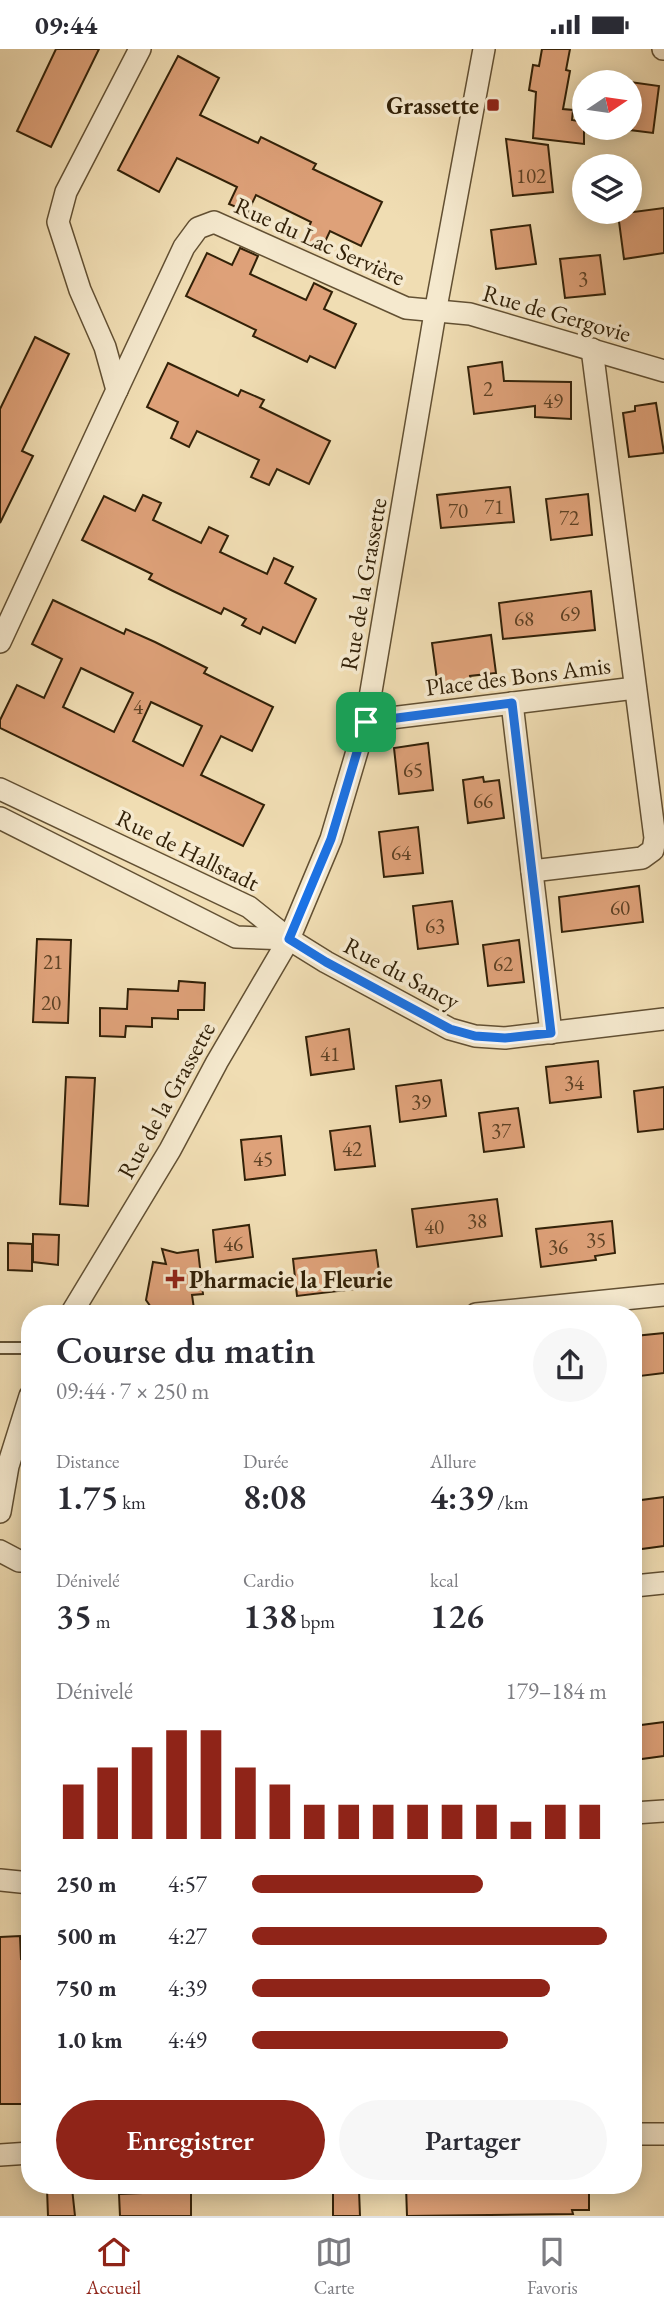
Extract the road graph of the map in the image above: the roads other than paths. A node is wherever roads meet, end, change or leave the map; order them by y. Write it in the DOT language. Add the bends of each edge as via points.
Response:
graph roads {
  1 [pos="140,49"];
  2 [pos="484,49"];
  3 [pos="435,313"];
  4 [pos="592,349"];
  5 [pos="664,371"];
  6 [pos="117,390"];
  7 [pos="0,642"];
  8 [pos="635,688"];
  9 [pos="512,703"];
  10 [pos="366,722"];
  11 [pos="0,789"];
  12 [pos="0,818"];
  13 [pos="532,871"];
  14 [pos="289,939"];
  15 [pos="664,1019"];
  16 [pos="551,1033"];
  17 [pos="664,1295"];
  18 [pos="76,1305"];
  19 [pos="565,1305"];
  20 [pos="0,1348"];
  21 [pos="21,1348"];
  22 [pos="21,1420"];
  23 [pos="4,1464"];
  24 [pos="0,1512"];
  25 [pos="0,1551"];
  26 [pos="21,1561"];
  27 [pos="664,1583"];
  28 [pos="642,1585"];
  29 [pos="664,1811"];
  30 [pos="642,1812"];
  31 [pos="0,1880"];
  32 [pos="21,1882"];
  33 [pos="642,2134"];
  34 [pos="664,2134"];
  35 [pos="21,2154"];
  36 [pos="0,2155"];
  1 -- 6 [label="street" via="66,192 58,222"];
  2 -- 3 [label="street, Rue de la Grassette"];
  3 -- 4 [label="street, Rue de Gergovie" via="470,314"];
  3 -- 6 [label="street, Rue du Lac Servière" via="406,308 214,222 198,228 184,247"];
  3 -- 10 [label="street, Rue de la Grassette"];
  4 -- 5 [label="street, Rue de Gergovie"];
  4 -- 8 [label="street, Place des Bons Amis"];
  6 -- 7 [label="street, Rue du Lac Servière"];
  8 -- 9 [label="street, Place des Bons Amis"];
  8 -- 13 [label="street, Place des Bons Amis" via="653,851 642,857"];
  9 -- 10 [label="street, Place des Bons Amis"];
  9 -- 13 [label="street"];
  10 -- 14 [label="street, Rue de la Grassette" via="331,839"];
  11 -- 14 [label="street, Rue de Hallstadt" via="249,907"];
  12 -- 14 [label="street" via="236,937"];
  13 -- 16 [label="street"];
  14 -- 16 [label="street, Rue du Sancy" via="450,1029 505,1038"];
  14 -- 18 [label="street, Rue de la Grassette"];
  15 -- 16 [label="street, Rue du Sancy"];
  17 -- 19 [label="street"];
  20 -- 21 [label="lane"];
  22 -- 23 [label="street"];
  23 -- 24 [label="street"];
  25 -- 26 [label="street"];
  27 -- 28 [label="street"];
  29 -- 30 [label="street"];
  31 -- 32 [label="street"];
  33 -- 34 [label="street"];
  35 -- 36 [label="street"];
}
